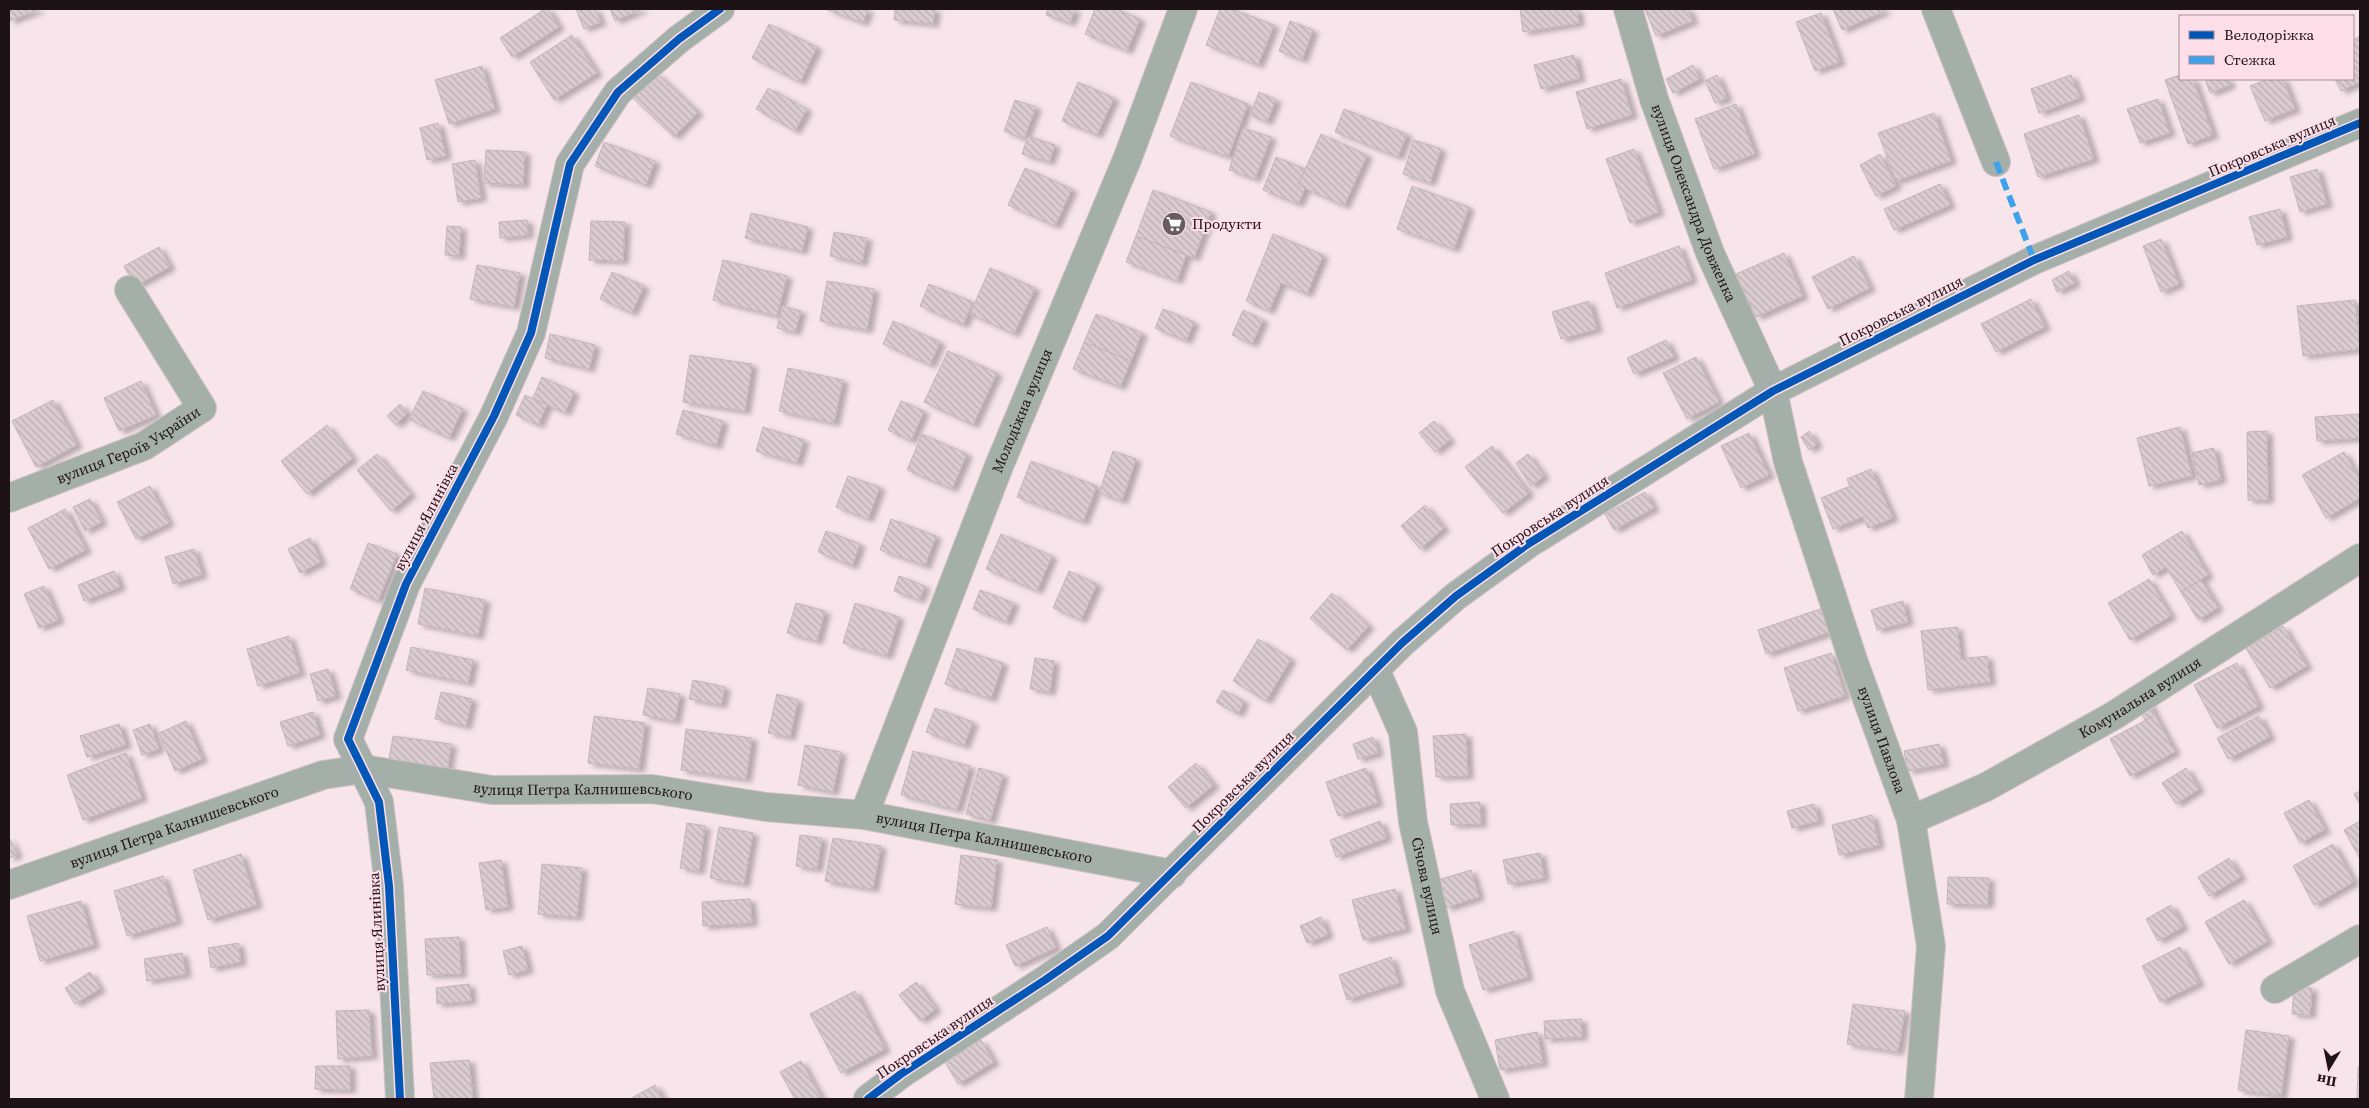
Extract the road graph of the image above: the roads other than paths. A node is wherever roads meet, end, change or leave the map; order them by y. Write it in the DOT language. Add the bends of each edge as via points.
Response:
graph roads {
  1 [pos="720,9"];
  2 [pos="1182,9"];
  3 [pos="1628,9"];
  4 [pos="1936,9"];
  5 [pos="2360,123"];
  6 [pos="1996,162"];
  7 [pos="129,290"];
  8 [pos="1773,391"];
  9 [pos="9,498"];
  10 [pos="2360,558"];
  11 [pos="1375,669"];
  12 [pos="363,769"];
  13 [pos="864,815"];
  14 [pos="1911,820"];
  15 [pos="1172,874"];
  16 [pos="9,885"];
  17 [pos="2360,940"];
  18 [pos="2275,989"];
  19 [pos="400,1099"];
  20 [pos="868,1099"];
  21 [pos="1495,1099"];
  22 [pos="1919,1099"];
  1 -- 12 [label="street, вулиця Ялинівка" via="679,39 618,92 570,164 531,333 494,416 406,584 348,739"];
  2 -- 13 [label="street, Молодіжна вулиця" via="1128,158 999,466"];
  3 -- 8 [label="street, вулиця Олександра Довженка" via="1654,98 1710,252"];
  4 -- 6 [label="street"];
  5 -- 8 [label="street, Покровська вулиця" via="2034,260"];
  7 -- 9 [label="street, вулиця Героїв України" via="202,408 144,446"];
  8 -- 11 [label="street, Покровська вулиця" via="1528,544 1456,596"];
  8 -- 14 [label="street, вулиця Павлова" via="1788,462 1853,660"];
  10 -- 14 [label="street, Комунальна вулиця" via="2114,716 1986,787"];
  11 -- 15 [label="street, Покровська вулиця"];
  11 -- 21 [label="street, Січова вулиця" via="1403,732 1413,822 1450,991"];
  12 -- 13 [label="street, вулиця Петра Калнишевського" via="492,790 652,789 766,807"];
  12 -- 16 [label="street, вулиця Петра Калнишевського" via="322,775"];
  12 -- 19 [label="street, вулиця Ялинівка" via="379,802 389,886"];
  13 -- 15 [label="street, вулиця Петра Калнишевського"];
  14 -- 22 [label="street, вулиця Павлова" via="1931,946"];
  15 -- 20 [label="street, Покровська вулиця" via="1108,936"];
  17 -- 18 [label="street"];
}
